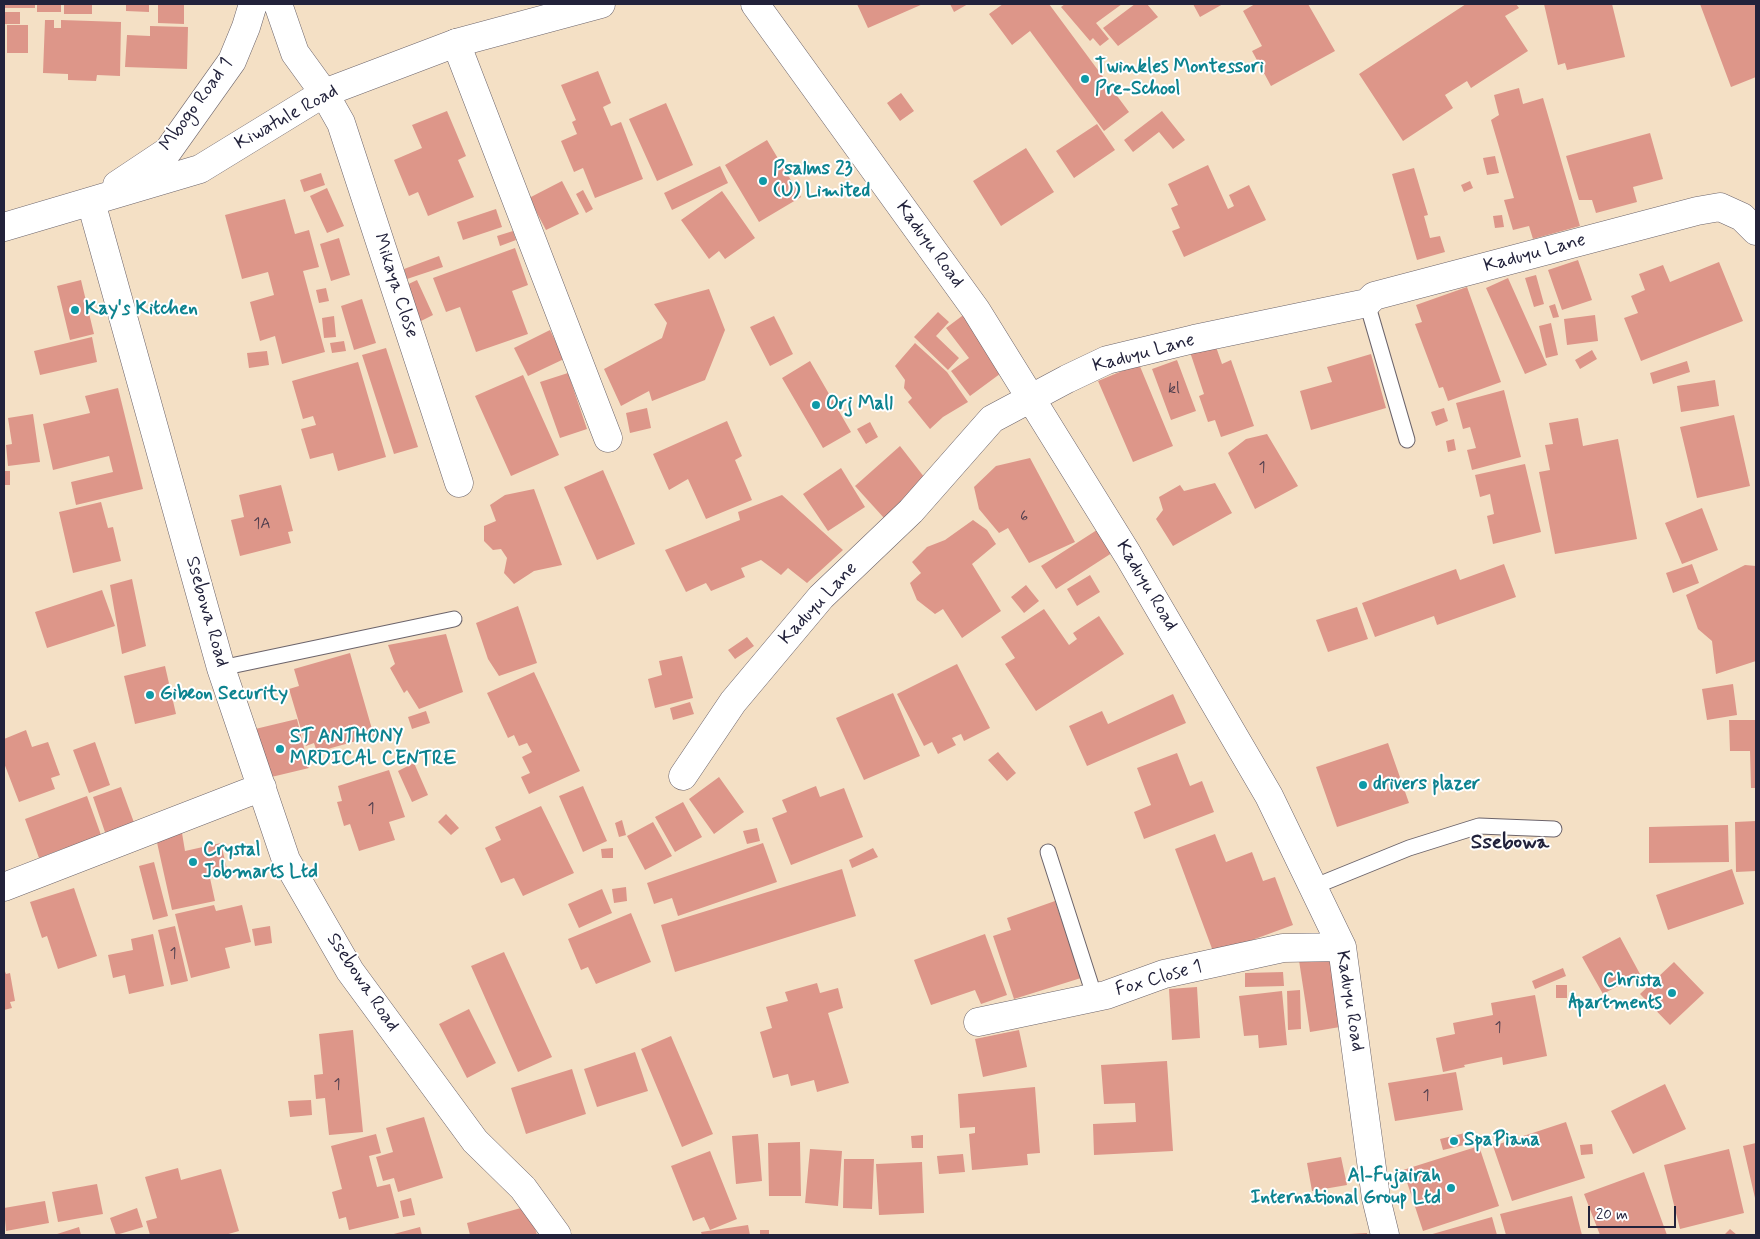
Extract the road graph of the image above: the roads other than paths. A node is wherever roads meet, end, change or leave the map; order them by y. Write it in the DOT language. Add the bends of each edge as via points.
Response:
graph roads {
  1 [pos="253,4"];
  2 [pos="278,4"];
  3 [pos="601,4"];
  4 [pos="755,4"];
  5 [pos="456,43"];
  6 [pos="324,93"];
  7 [pos="91,202"];
  8 [pos="4,227"];
  9 [pos="1756,231"];
  10 [pos="1367,303"];
  11 [pos="1031,399"];
  12 [pos="608,438"];
  13 [pos="1407,440"];
  14 [pos="459,483"];
  15 [pos="454,619"];
  16 [pos="221,668"];
  17 [pos="683,776"];
  18 [pos="262,787"];
  19 [pos="1554,830"];
  20 [pos="1048,852"];
  21 [pos="4,887"];
  22 [pos="1312,887"];
  23 [pos="1342,947"];
  24 [pos="1095,998"];
  25 [pos="978,1022"];
  26 [pos="558,1235"];
  27 [pos="1385,1235"];
  1 -- 7 [label="street, Mbogo Road 1" via="232,61 168,151"];
  2 -- 6 [label="street" via="294,53"];
  3 -- 5 [label="street, Kiwatule Road"];
  4 -- 11 [label="street, Kaduyu Road" via="976,310"];
  5 -- 6 [label="street, Kiwatule Road"];
  5 -- 12 [label="street"];
  6 -- 7 [label="street, Kiwatule Road" via="200,169"];
  6 -- 14 [label="street, Mikaya Close" via="341,123"];
  7 -- 8 [label="street, Kiwatule Road"];
  7 -- 16 [label="street, Ssebowa Road"];
  9 -- 10 [label="street, Kaduyu Lane" via="1742,217 1720,207 1697,211 1374,296"];
  10 -- 11 [label="street, Kaduyu Lane" via="1107,360"];
  10 -- 13 [label="lane"];
  11 -- 17 [label="street, Kaduyu Lane" via="992,419 911,511 821,597 733,702"];
  11 -- 22 [label="street, Kaduyu Road" via="1128,554 1269,796"];
  15 -- 16 [label="lane"];
  16 -- 18 [label="street, Ssebowa Road"];
  18 -- 21 [label="street"];
  18 -- 26 [label="street, Ssebowa Road" via="286,860 350,971 475,1141 523,1188"];
  19 -- 22 [label="lane" via="1479,826 1409,848"];
  20 -- 24 [label="lane"];
  22 -- 23 [label="street, Kaduyu Road"];
  23 -- 24 [label="street, Fox Close 1" via="1283,948 1164,974"];
  23 -- 27 [label="street, Kaduyu Road" via="1376,1198"];
  24 -- 25 [label="street, Fox Close 1"];
}
